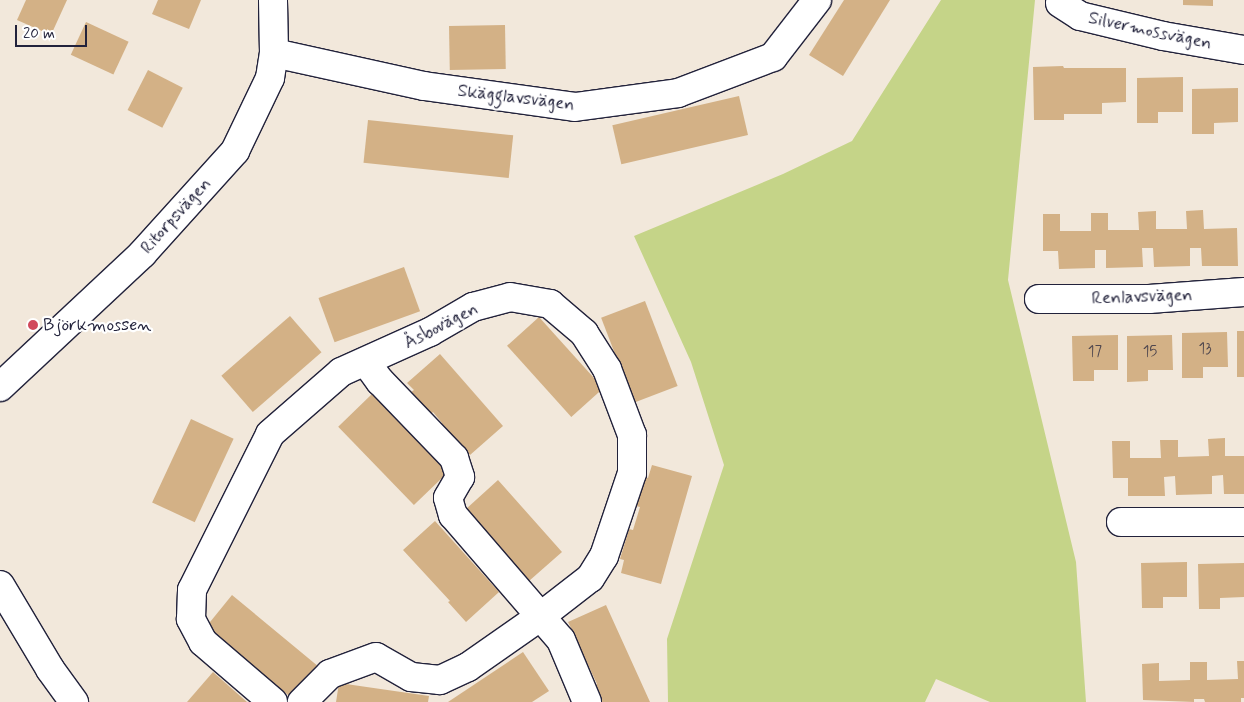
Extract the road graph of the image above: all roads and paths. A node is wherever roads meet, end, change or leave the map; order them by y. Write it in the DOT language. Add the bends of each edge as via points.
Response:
graph roads {
  1 [pos="273,0"];
  2 [pos="817,0"];
  3 [pos="1060,3"];
  4 [pos="1244,50"];
  5 [pos="274,53"];
  6 [pos="1244,292"];
  7 [pos="1039,299"];
  8 [pos="366,362"];
  9 [pos="0,387"];
  10 [pos="1121,522"];
  11 [pos="1244,522"];
  12 [pos="0,585"];
  13 [pos="542,616"];
  14 [pos="74,702"];
  15 [pos="273,702"];
  16 [pos="302,702"];
  17 [pos="587,702"];
  1 -- 5 [label="street, Ritorpsvägen"];
  2 -- 5 [label="street, Skägglavsvägen" via="773,57 678,93 575,107 424,86"];
  3 -- 4 [label="street, Silvermossvägen" via="1080,16 1163,36"];
  5 -- 9 [label="street, Ritorpsvägen" via="270,78 234,151 142,254"];
  6 -- 7 [label="street, Renlavsvägen" via="1149,299"];
  8 -- 13 [label="street" via="380,381 454,458 460,477 448,498 454,515"];
  8 -- 13 [label="street, Åsbovägen" via="430,332 473,306 510,297 550,304 584,333 607,369 632,435 632,473 604,556 590,578"];
  8 -- 15 [label="street, Åsbovägen" via="341,372 270,434 192,590 191,619 203,642"];
  10 -- 11 [label="street"];
  12 -- 14 [label="street" via="50,669"];
  13 -- 16 [label="street, Åsbovägen" via="468,668 440,680 410,677 376,657 330,674"];
  13 -- 17 [label="street" via="561,640"];
}
